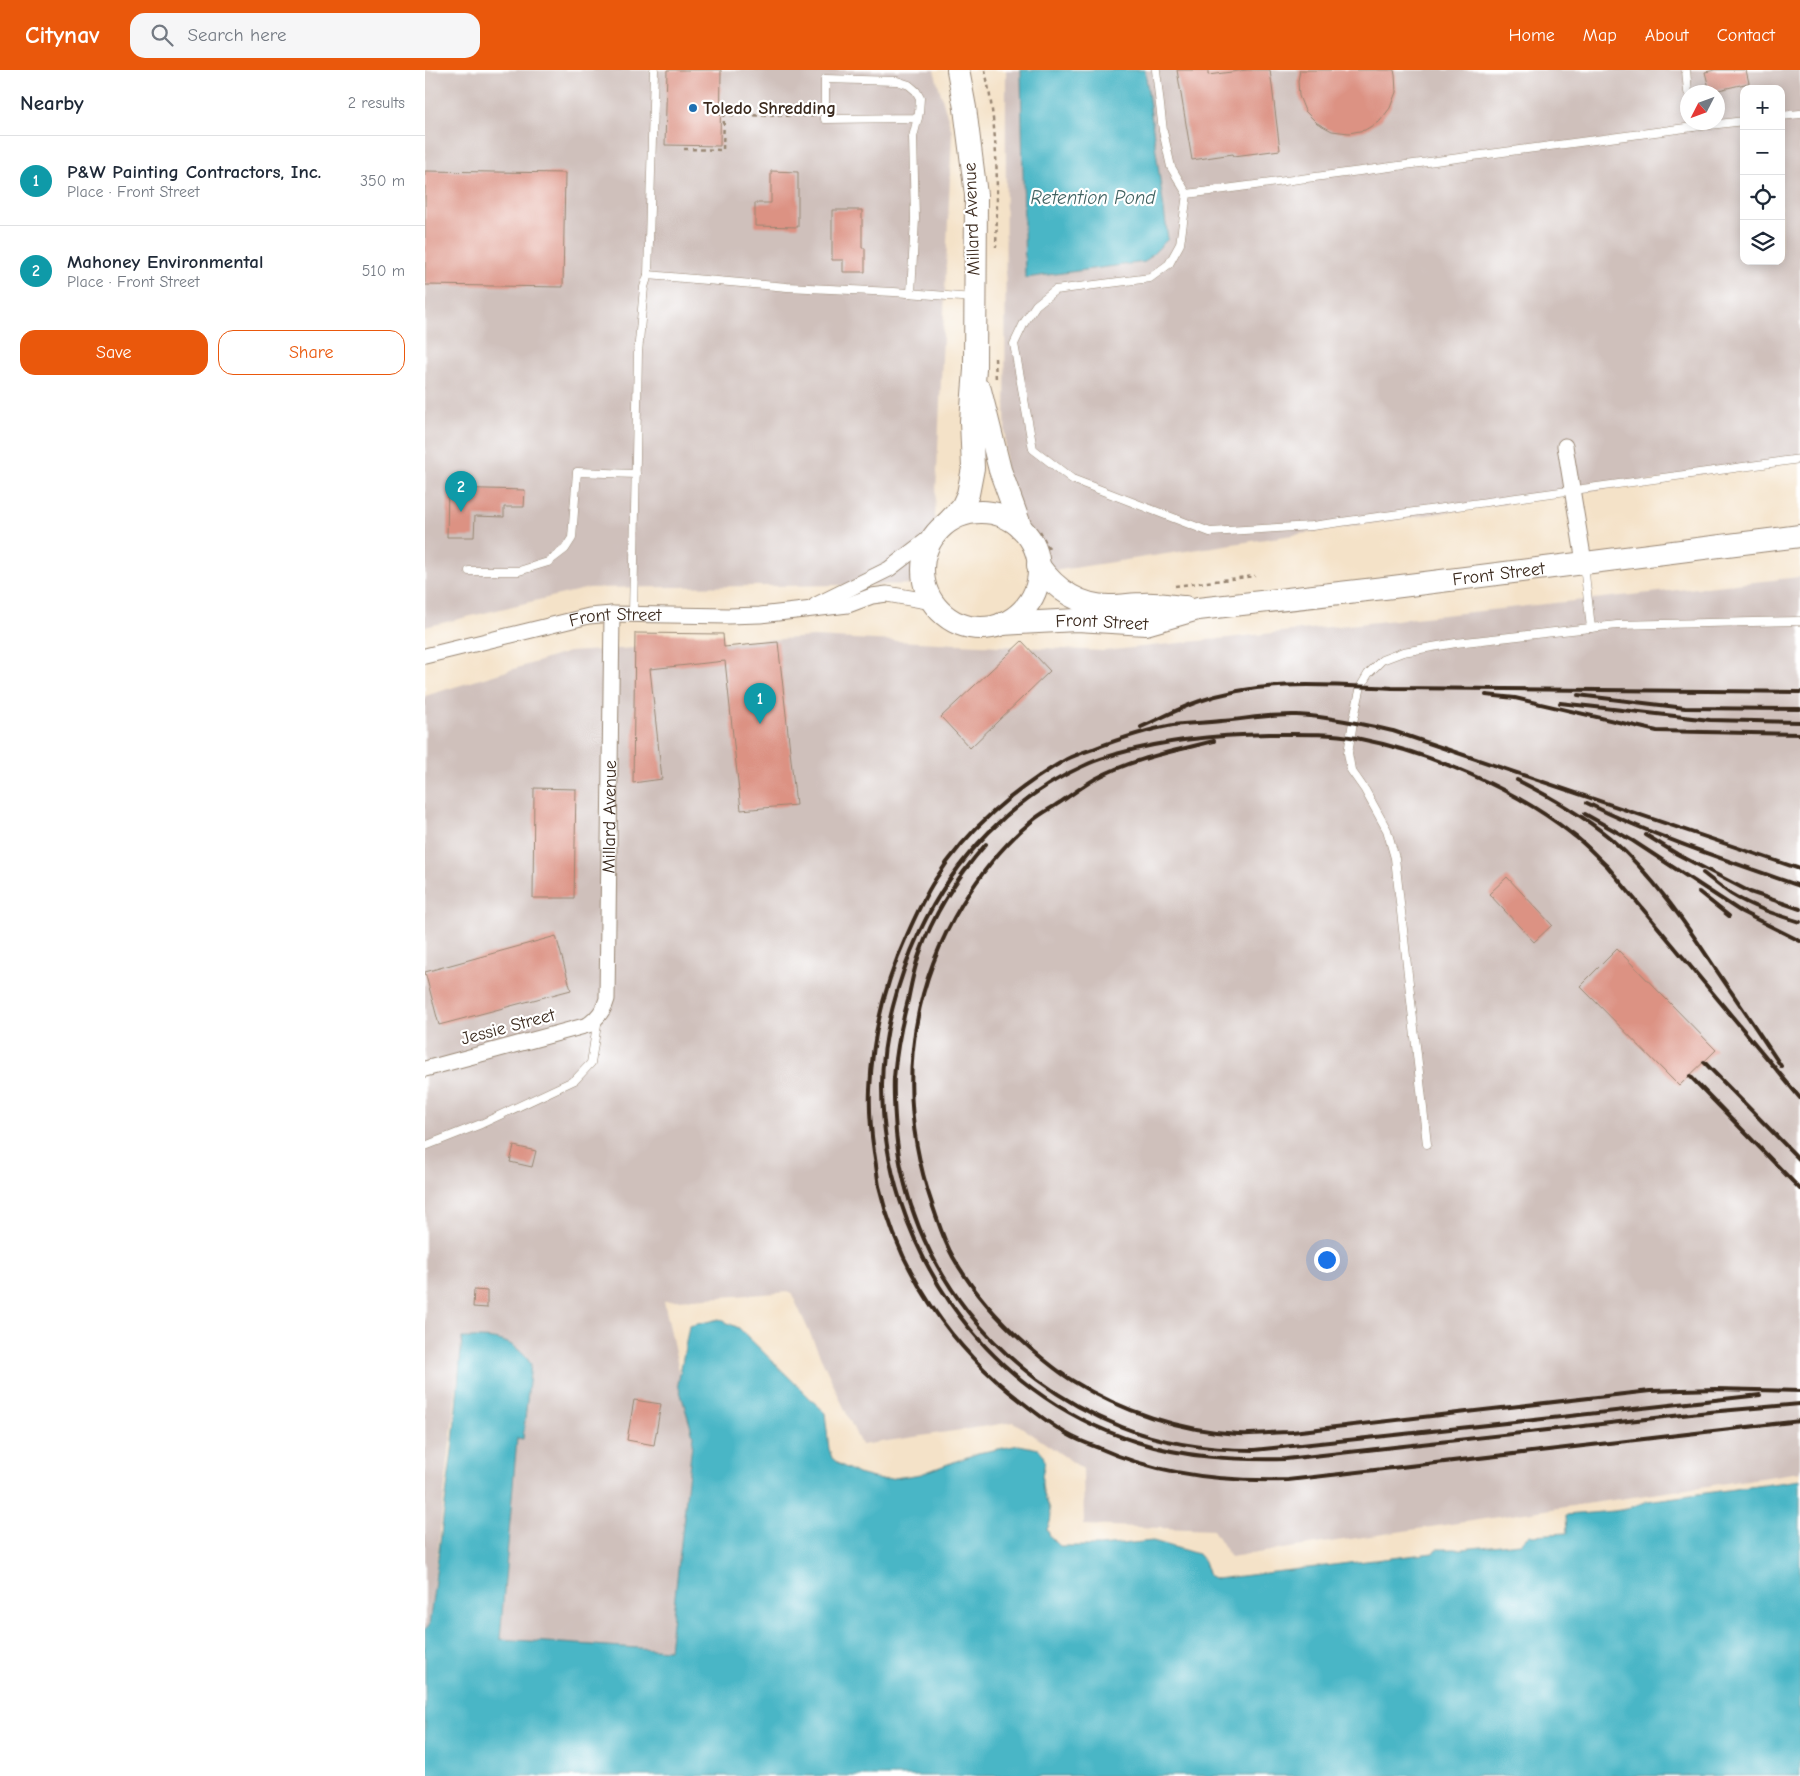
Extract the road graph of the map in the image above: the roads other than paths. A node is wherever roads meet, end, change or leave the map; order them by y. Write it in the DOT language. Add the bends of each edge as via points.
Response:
graph roads {
  1 [pos="654,70"];
  2 [pos="958,70"];
  3 [pos="1155,70"];
  4 [pos="1686,70"];
  5 [pos="1688,85"];
  6 [pos="1800,114"];
  7 [pos="1785,116"];
  8 [pos="917,118"];
  9 [pos="1740,121"];
  10 [pos="1725,122"];
  11 [pos="1680,127"];
  12 [pos="1187,194"];
  13 [pos="648,275"];
  14 [pos="911,293"];
  15 [pos="974,298"];
  16 [pos="975,369"];
  17 [pos="1565,446"];
  18 [pos="1800,459"];
  19 [pos="636,474"];
  20 [pos="1573,491"];
  21 [pos="942,527"];
  22 [pos="1029,527"];
  23 [pos="1800,536"];
  24 [pos="1046,562"];
  25 [pos="1584,562"];
  26 [pos="469,571"];
  27 [pos="933,602"];
  28 [pos="809,609"];
  29 [pos="1199,609"];
  30 [pos="612,614"];
  31 [pos="633,614"];
  32 [pos="1800,621"];
  33 [pos="1002,624"];
  34 [pos="1591,628"];
  35 [pos="425,656"];
  36 [pos="598,1016"];
  37 [pos="425,1069"];
  38 [pos="1427,1144"];
  39 [pos="425,1146"];
  1 -- 13 [label="lane"];
  2 -- 15 [label="street, Millard Avenue" via="976,195"];
  3 -- 12 [label="lane" via="1171,167"];
  4 -- 5 [label="lane"];
  6 -- 7 [label="lane"];
  8 -- 8 [label="lane" via="920,98 909,85 897,81 825,79 825,119"];
  8 -- 14 [label="lane" via="913,137 915,219"];
  9 -- 10 [label="lane"];
  11 -- 12 [label="lane"];
  12 -- 20 [label="lane" via="1180,244 1169,264 1150,278 1055,290 1036,305 1024,323 1014,344 1033,449 1072,479 1210,532 1312,526"];
  13 -- 14 [label="lane"];
  13 -- 19 [label="lane" via="638,353"];
  14 -- 15 [label="lane"];
  15 -- 16 [label="street, Millard Avenue"];
  16 -- 21 [label="street, Millard Avenue" via="971,421 972,477 965,501"];
  16 -- 22 [label="street, Millard Avenue" via="1000,470"];
  17 -- 20 [label="street"];
  18 -- 20 [label="lane"];
  19 -- 26 [label="lane" via="577,472 572,538 565,549 548,562 519,571"];
  19 -- 31 [label="lane"];
  20 -- 25 [label="street"];
  21 -- 22 [label="street" via="967,514 986,512"];
  21 -- 27 [label="street" via="928,546 923,565 925,584"];
  21 -- 28 [label="street, Front Street" via="889,569"];
  22 -- 24 [label="street" via="1033,545"];
  23 -- 25 [label="street, Front Street"];
  24 -- 29 [label="street, Front Street" via="1051,581 1063,592 1091,604"];
  24 -- 33 [label="street" via="1031,598 1019,613"];
  25 -- 29 [label="street, Front Street"];
  25 -- 34 [label="lane"];
  27 -- 28 [label="street, Front Street" via="887,594 848,605"];
  27 -- 33 [label="street" via="945,615 966,626 984,628"];
  28 -- 31 [label="street, Front Street" via="727,616"];
  29 -- 33 [label="street, Front Street" via="1146,624 1077,620"];
  30 -- 31 [label="street, Front Street"];
  30 -- 35 [label="street, Front Street" via="566,621"];
  30 -- 36 [label="street, Millard Avenue" via="607,999"];
  32 -- 34 [label="lane"];
  34 -- 38 [label="lane" via="1403,652 1382,660 1361,686 1348,752 1351,770 1387,830 1395,858"];
  36 -- 37 [label="street, Jessie Street" via="588,1025"];
  36 -- 39 [label="lane" via="591,1063 575,1080"];
}
